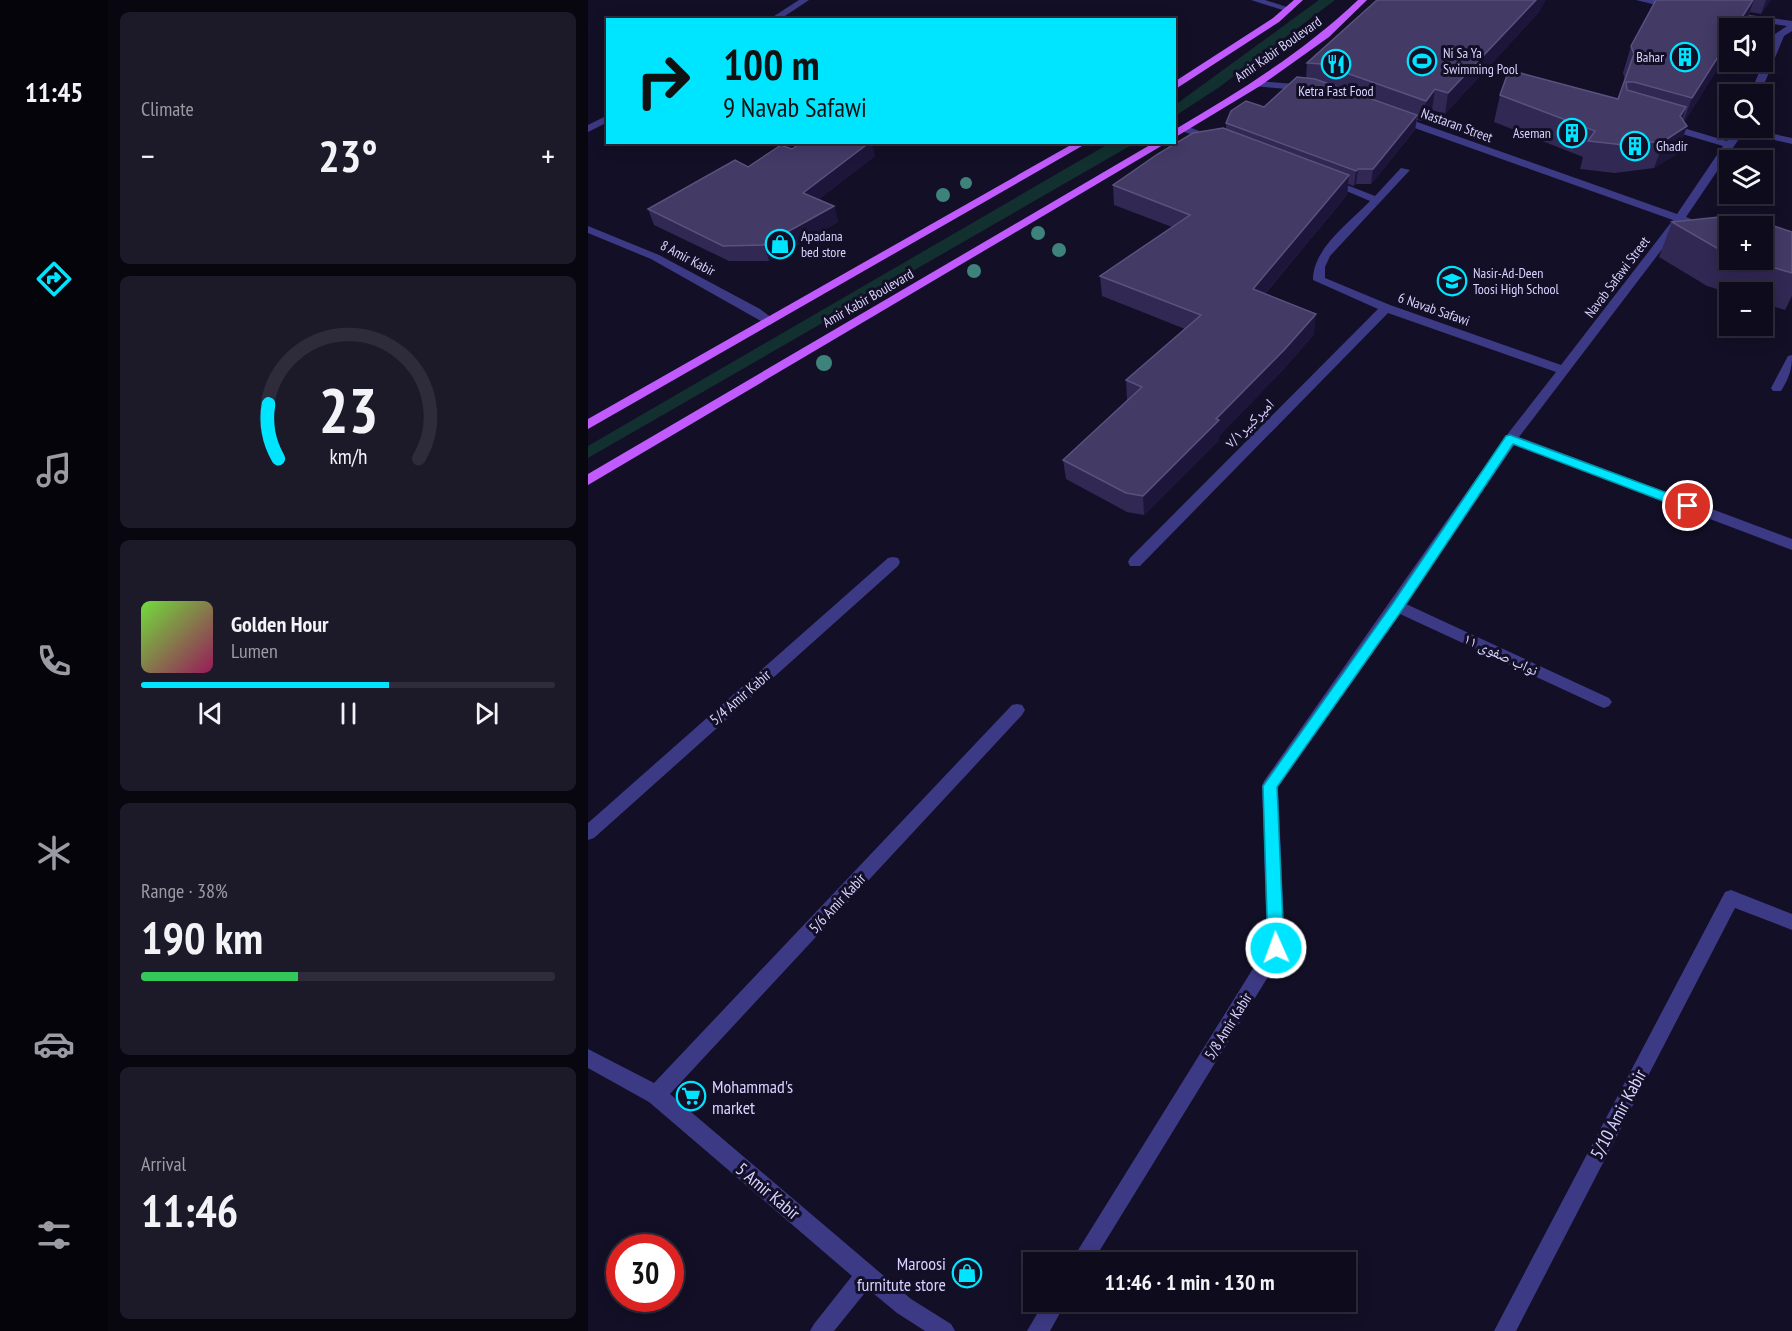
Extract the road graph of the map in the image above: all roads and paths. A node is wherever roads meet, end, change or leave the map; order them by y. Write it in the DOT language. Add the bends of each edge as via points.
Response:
graph roads {
  1 [pos="805,0"];
  2 [pos="1255,0"];
  3 [pos="1299,0"];
  4 [pos="1363,0"];
  5 [pos="1640,0"];
  6 [pos="1681,7"];
  7 [pos="1288,9"];
  8 [pos="1723,14"];
  9 [pos="775,18"];
  10 [pos="1792,26"];
  11 [pos="1257,84"];
  12 [pos="1759,84"];
  13 [pos="1176,86"];
  14 [pos="1315,89"];
  15 [pos="1392,116"];
  16 [pos="606,119"];
  17 [pos="1653,122"];
  18 [pos="588,129"];
  19 [pos="1185,129"];
  20 [pos="1176,134"];
  21 [pos="1773,136"];
  22 [pos="1735,138"];
  23 [pos="1792,141"];
  24 [pos="1080,144"];
  25 [pos="1160,144"];
  26 [pos="1229,144"];
  27 [pos="1730,145"];
  28 [pos="1406,170"];
  29 [pos="1314,176"];
  30 [pos="1377,200"];
  31 [pos="1680,218"];
  32 [pos="1697,224"];
  33 [pos="588,228"];
  34 [pos="1386,308"];
  35 [pos="770,321"];
  36 [pos="1792,359"];
  37 [pos="1565,371"];
  38 [pos="1777,388"];
  39 [pos="588,425"];
  40 [pos="1510,439"];
  41 [pos="588,480"];
  42 [pos="1792,544"];
  43 [pos="893,562"];
  44 [pos="1135,562"];
  45 [pos="1397,606"];
  46 [pos="1604,702"];
  47 [pos="1017,710"];
  48 [pos="588,833"];
  49 [pos="1792,922"];
  50 [pos="588,1058"];
  51 [pos="656,1095"];
  52 [pos="1087,1252"];
  53 [pos="866,1275"];
  54 [pos="1050,1312"];
  55 [pos="821,1331"];
  56 [pos="944,1331"];
  57 [pos="1038,1331"];
  58 [pos="1505,1331"];
  1 -- 9 [label="street"];
  2 -- 7 [label="street"];
  3 -- 7 [label="main road, Amir Kabir Boulevard"];
  4 -- 11 [label="main road, Amir Kabir Boulevard" via="1326,35"];
  5 -- 6 [label="street"];
  7 -- 13 [label="main road, Amir Kabir Boulevard"];
  8 -- 10 [label="street"];
  10 -- 12 [label="street" via="1780,34"];
  11 -- 14 [label="street"];
  11 -- 19 [label="main road, Amir Kabir Boulevard"];
  15 -- 31 [label="street, Nastaran Street"];
  16 -- 18 [label="street"];
  17 -- 27 [label="street"];
  19 -- 20 [label="main road, Amir Kabir Boulevard"];
  19 -- 26 [label="street"];
  21 -- 23 [label="street"];
  22 -- 27 [label="street, Navab Safawi Street"];
  24 -- 35 [label="main road, Amir Kabir Boulevard"];
  25 -- 41 [label="main road, Amir Kabir Boulevard"];
  27 -- 31 [label="street, Navab Safawi Street"];
  28 -- 30 [label="street"];
  29 -- 30 [label="street"];
  30 -- 34 [label="street, 6 Navab Safawi" via="1325,255 1319,279"];
  31 -- 32 [label="street, Nastaran Street"];
  31 -- 37 [label="street, Navab Safawi Street"];
  33 -- 35 [label="street, 8 Amir Kabir" via="655,257"];
  34 -- 37 [label="street, 6 Navab Safawi"];
  34 -- 44 [label="street, امیرکبیر۷/۱"];
  35 -- 39 [label="main road, Amir Kabir Boulevard"];
  36 -- 38 [label="street"];
  37 -- 40 [label="street, Navab Safawi Street"];
  40 -- 42 [label="street"];
  40 -- 45 [label="street, 5/8 Amir Kabir"];
  43 -- 48 [label="street, 5/4 Amir Kabir"];
  45 -- 46 [label="street, نواب صفوی ۱۱"];
  45 -- 52 [label="street, 5/8 Amir Kabir" via="1270,786 1276,948"];
  47 -- 51 [label="street, 5/6 Amir Kabir"];
  49 -- 58 [label="street, 5/10 Amir Kabir" via="1731,898"];
  50 -- 51 [label="street, 5 Amir Kabir"];
  51 -- 53 [label="street, 5 Amir Kabir"];
  53 -- 55 [label="street"];
  53 -- 56 [label="street, 5 Amir Kabir" via="904,1306"];
  54 -- 57 [label="street"];
}
